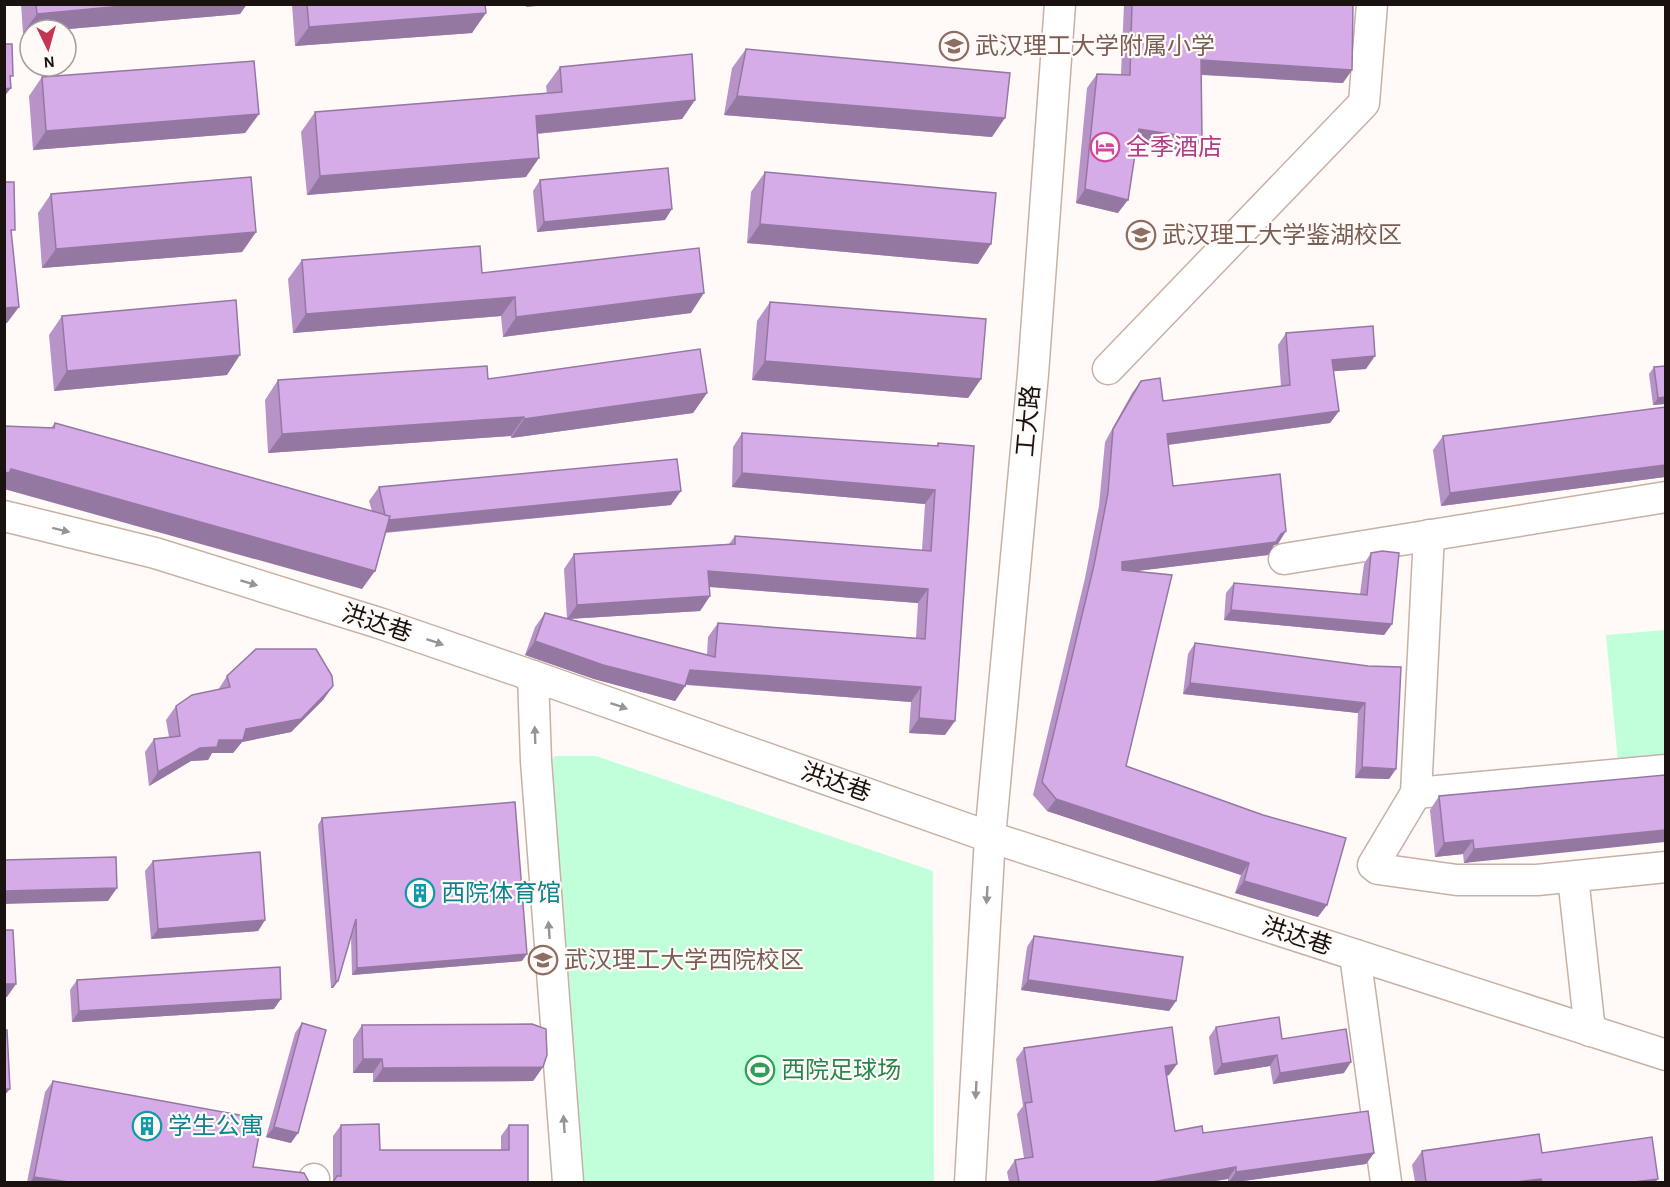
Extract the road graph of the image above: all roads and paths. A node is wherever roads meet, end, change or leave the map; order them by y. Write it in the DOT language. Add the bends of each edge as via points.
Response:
graph roads {
  1 [pos="1060,4"];
  2 [pos="1372,4"];
  3 [pos="1108,369"];
  4 [pos="1665,497"];
  5 [pos="4,516"];
  6 [pos="1429,535"];
  7 [pos="1284,559"];
  8 [pos="533,676"];
  9 [pos="1665,770"];
  10 [pos="1416,793"];
  11 [pos="990,837"];
  12 [pos="1665,867"];
  13 [pos="1573,877"];
  14 [pos="1355,955"];
  15 [pos="1590,1031"];
  16 [pos="1665,1055"];
  17 [pos="568,1182"];
  18 [pos="970,1182"];
  19 [pos="1386,1182"];
  1 -- 11 [label="street, 工大路" via="1033,374"];
  2 -- 3 [label="street" via="1364,103"];
  4 -- 6 [label="street"];
  5 -- 8 [label="street, 洪达巷, one-way" via="155,553"];
  6 -- 7 [label="street"];
  6 -- 10 [label="street"];
  8 -- 11 [label="street, 洪达巷, one-way"];
  17 -- 8 [label="street, one-way"];
  9 -- 10 [label="street"];
  10 -- 13 [label="street" via="1373,866 1378,869 1457,880"];
  11 -- 14 [label="street, 洪达巷"];
  11 -- 18 [label="street, 工大路, one-way"];
  12 -- 13 [label="street"];
  13 -- 15 [label="street"];
  14 -- 15 [label="street, 洪达巷"];
  14 -- 19 [label="street"];
  15 -- 16 [label="street, 洪达巷"];
}
